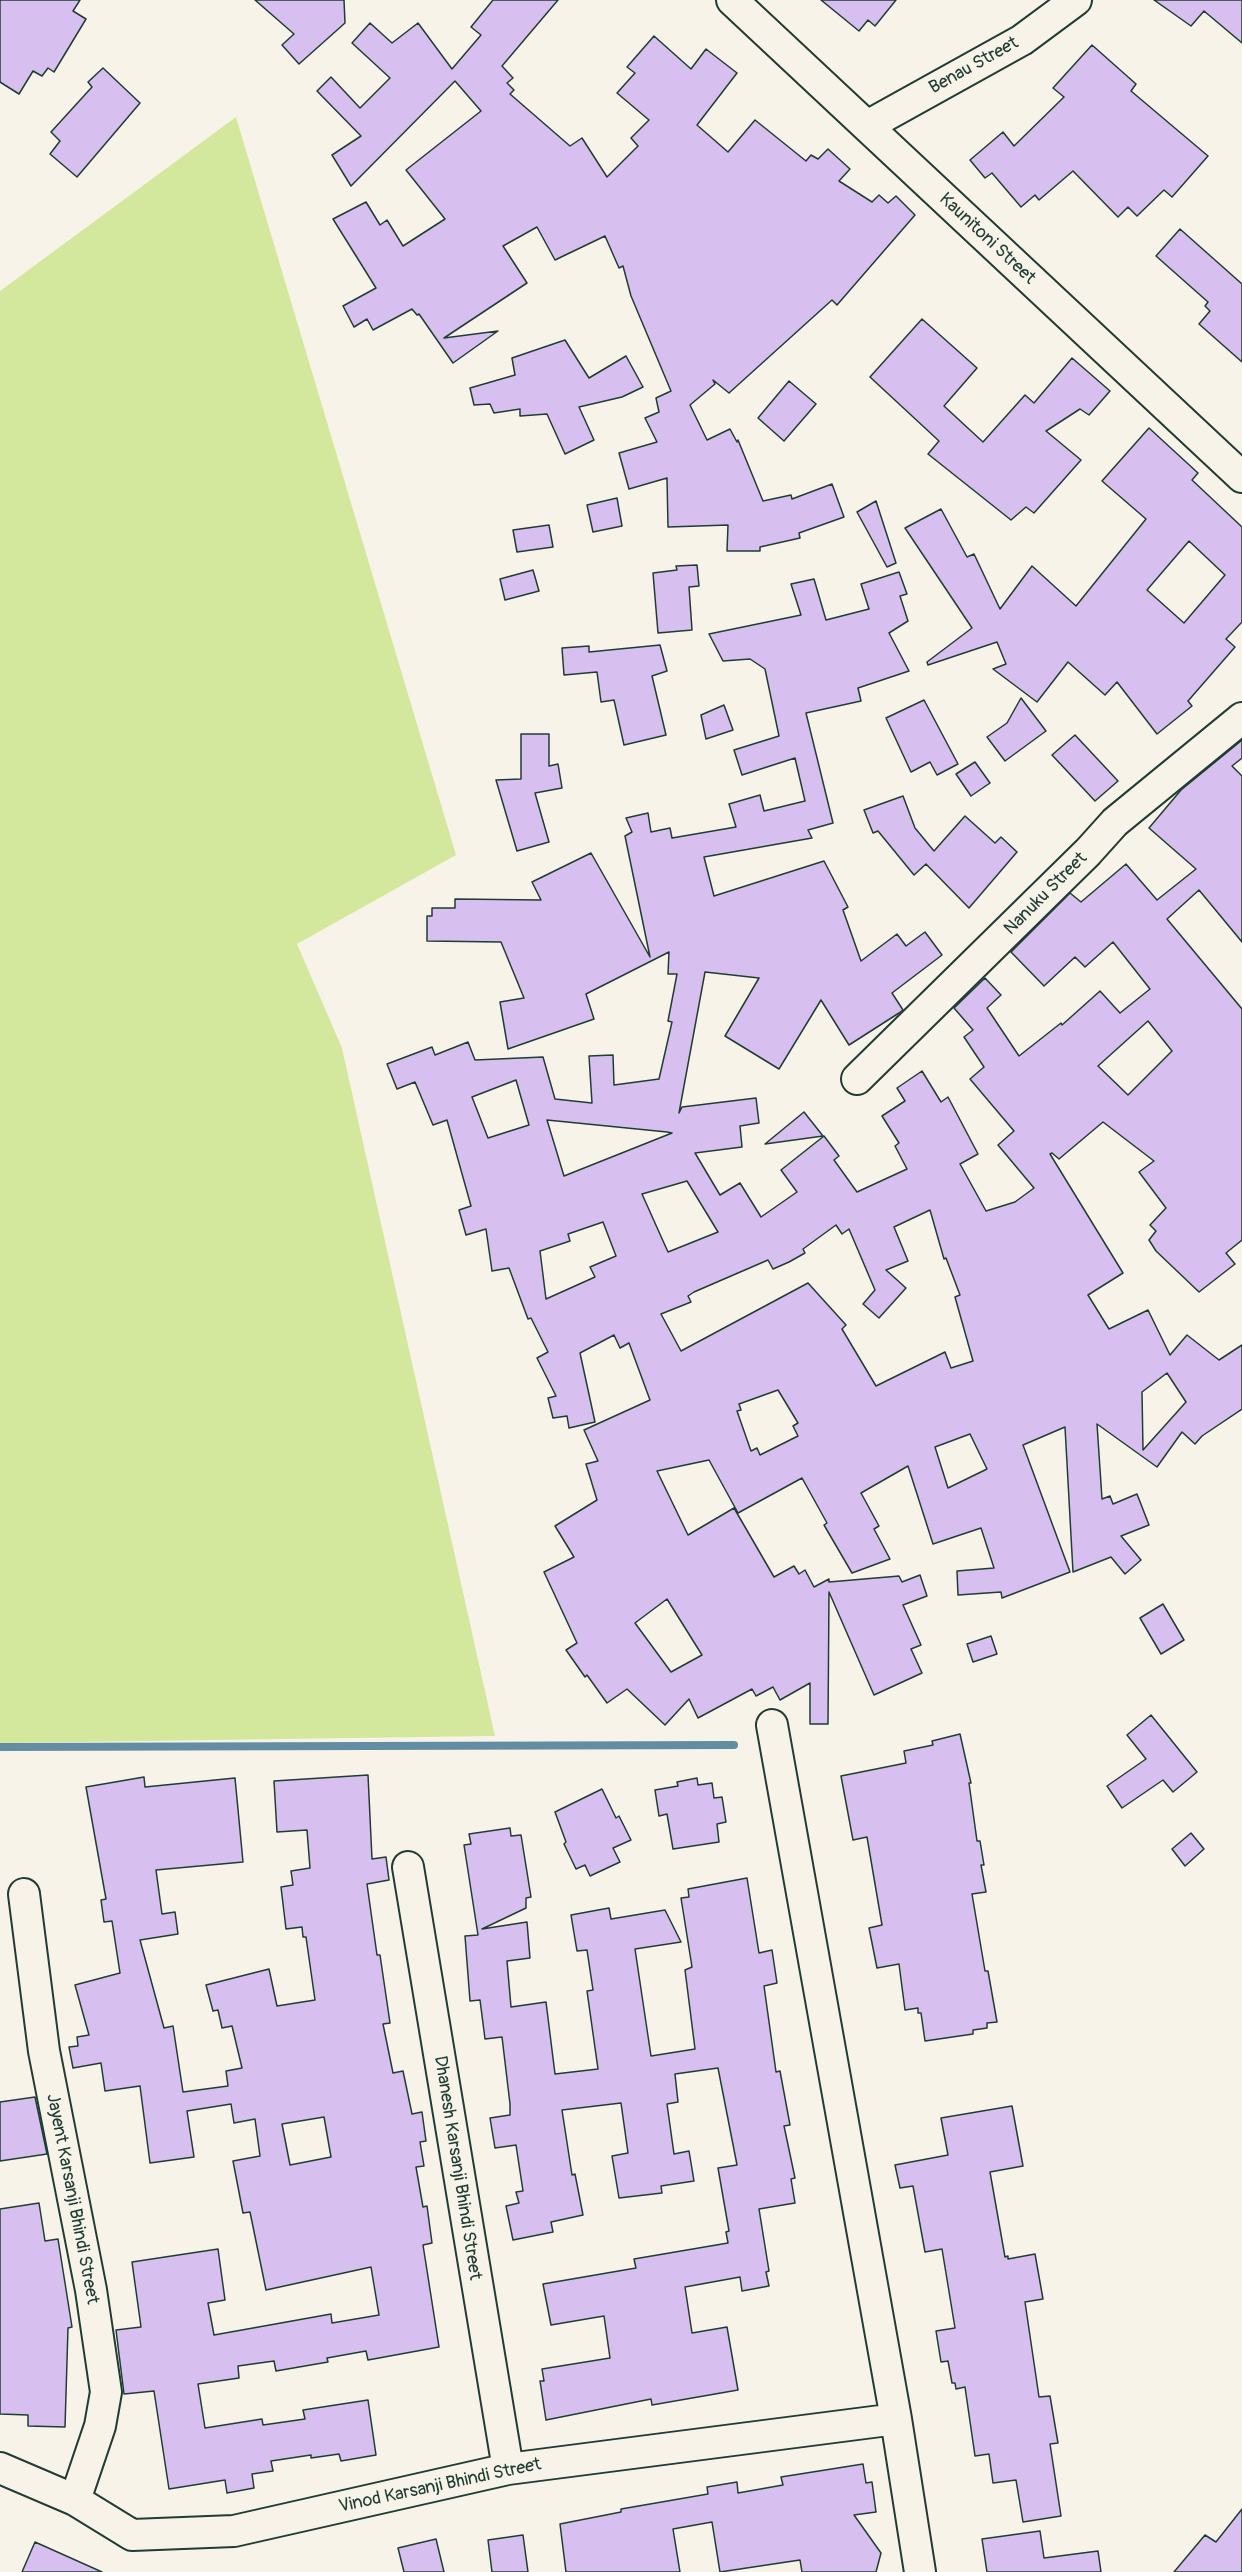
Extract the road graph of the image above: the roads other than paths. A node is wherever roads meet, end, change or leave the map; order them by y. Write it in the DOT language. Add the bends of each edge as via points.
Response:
graph roads {
  1 [pos="732,0"];
  2 [pos="1076,0"];
  3 [pos="867,126"];
  4 [pos="1242,477"];
  5 [pos="1242,718"];
  6 [pos="857,1079"];
  7 [pos="772,1725"];
  8 [pos="408,1867"];
  9 [pos="24,1894"];
  10 [pos="896,2419"];
  11 [pos="0,2468"];
  12 [pos="508,2469"];
  13 [pos="75,2500"];
  14 [pos="920,2572"];
  1 -- 3 [label="street, Kaunitoni Street"];
  2 -- 3 [label="street, Benau Street" via="1022,40"];
  3 -- 4 [label="street, Kaunitoni Street"];
  5 -- 6 [label="street, Nanuku Street" via="1115,822"];
  7 -- 10 [label="street"];
  8 -- 12 [label="street, Dhanesh Karsanji Bhindi Street"];
  9 -- 13 [label="street, Jayent Karsanji Bhindi Street" via="44,2051 91,2290 106,2392 100,2426"];
  10 -- 12 [label="street, Vinod Karsanji Bhindi Street"];
  10 -- 14 [label="street"];
  11 -- 13 [label="street, Vinod Karsanji Bhindi Street"];
  12 -- 13 [label="street, Vinod Karsanji Bhindi Street" via="234,2531 132,2535"];
}
